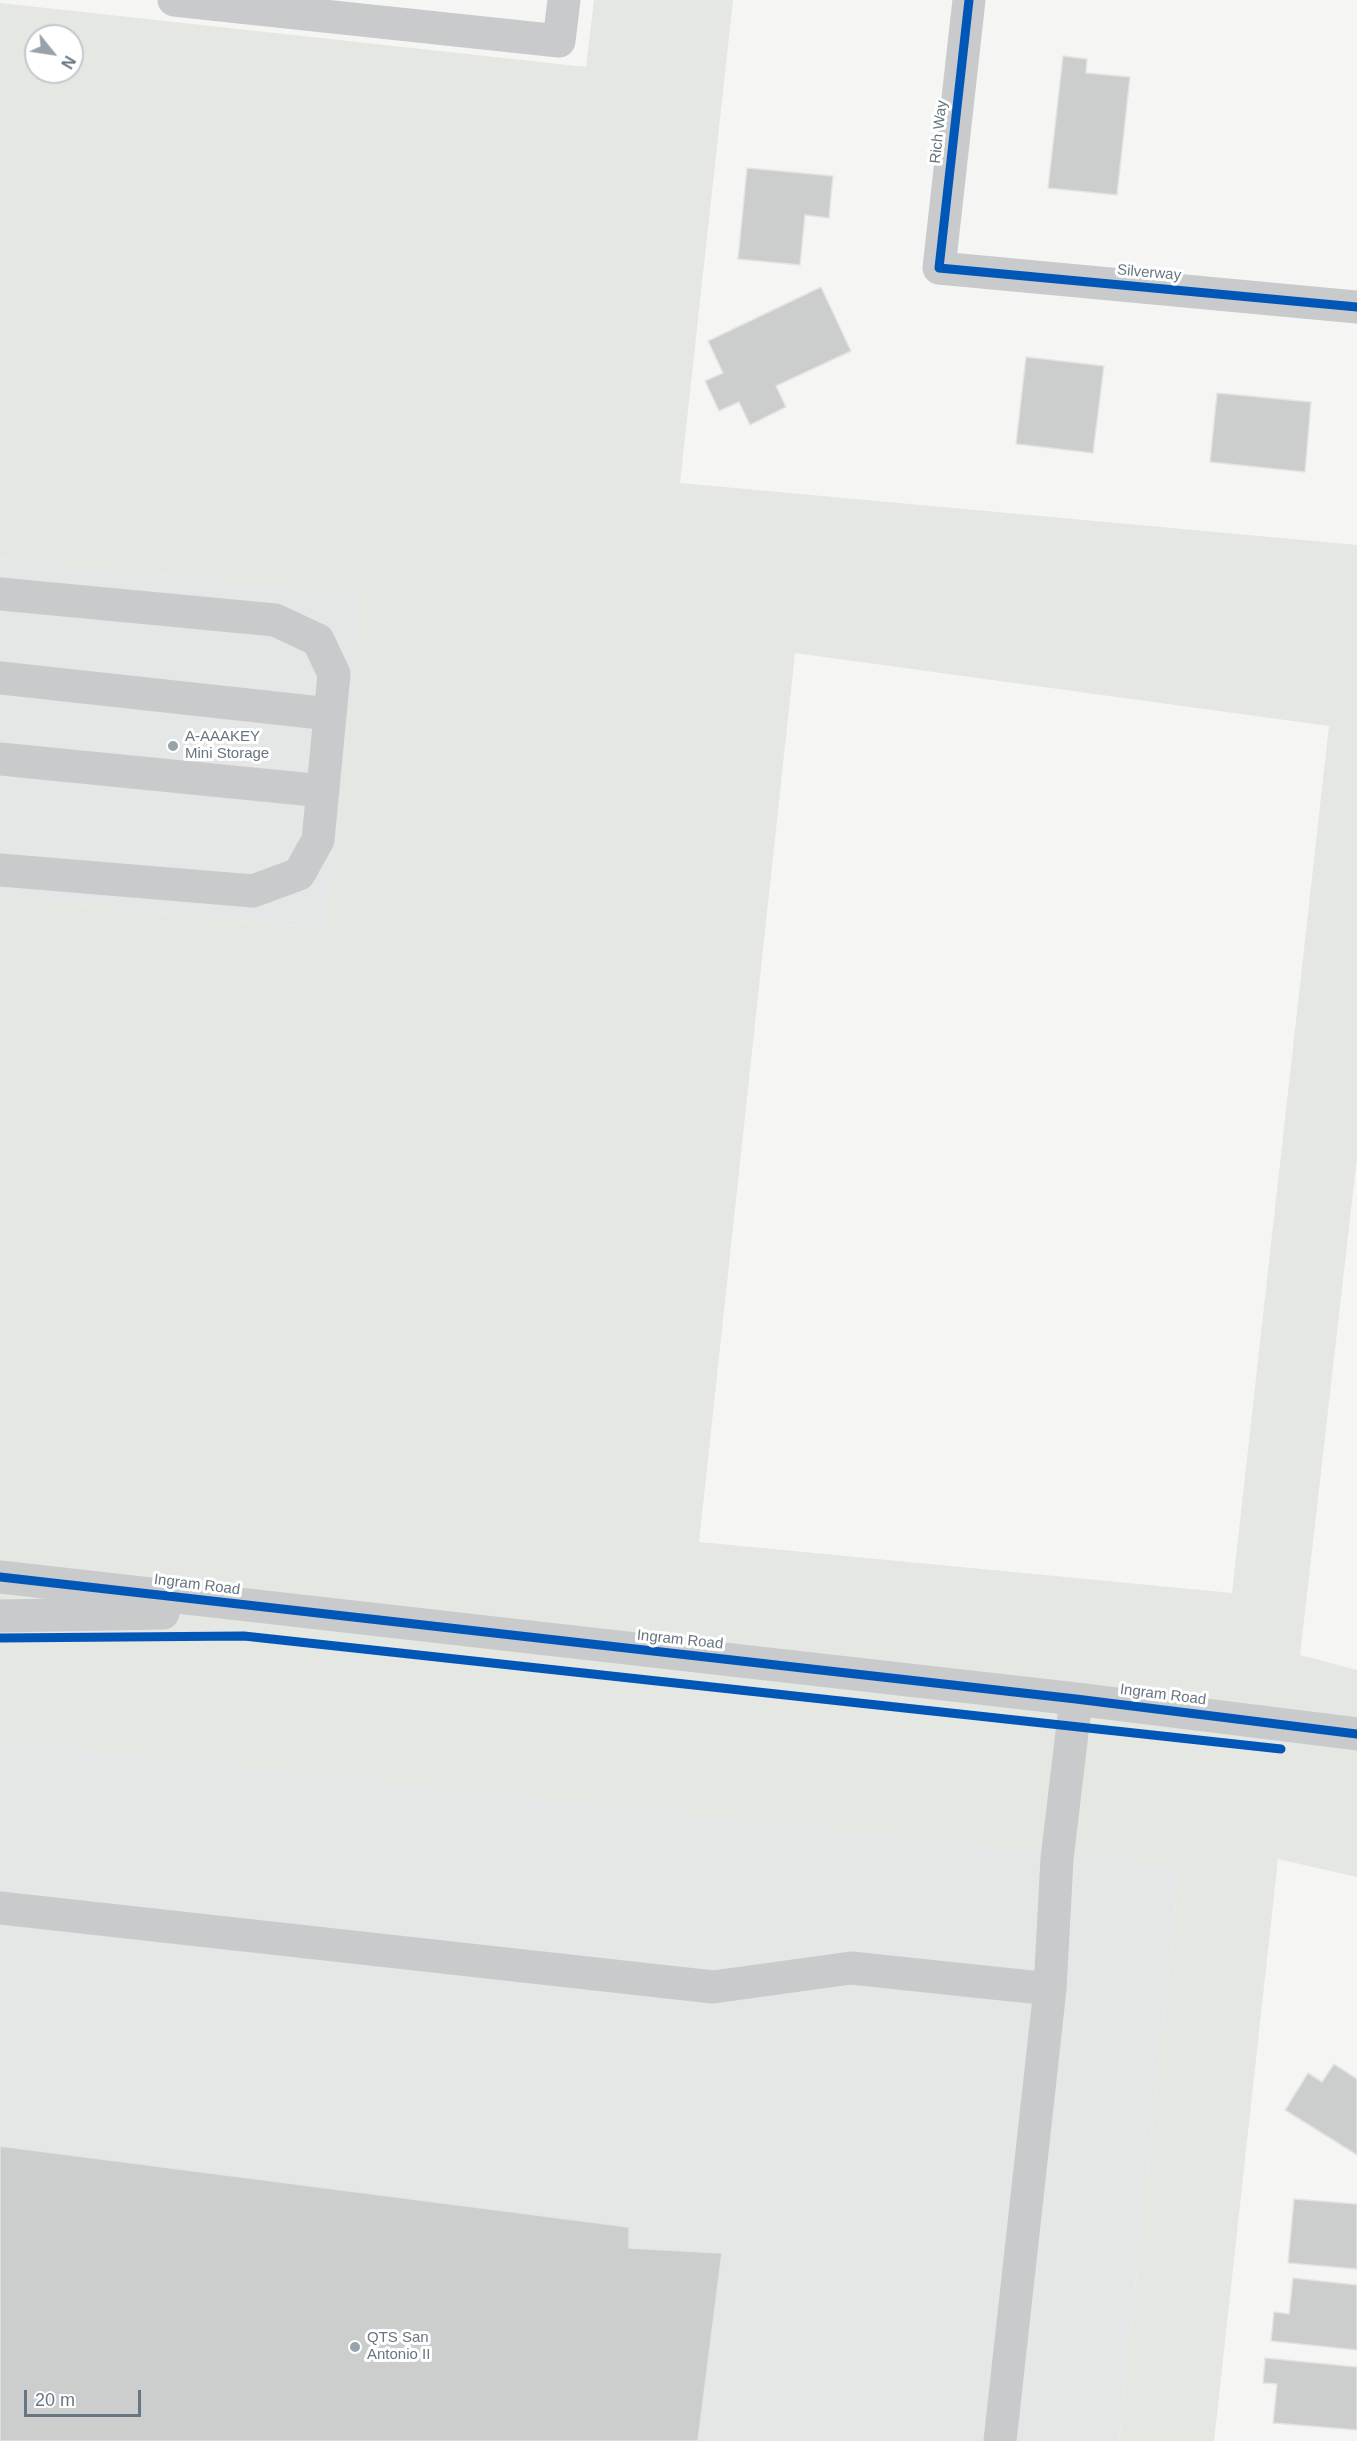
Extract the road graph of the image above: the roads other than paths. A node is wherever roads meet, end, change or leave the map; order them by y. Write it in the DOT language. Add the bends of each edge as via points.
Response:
graph roads {
  1 [pos="174,0"];
  2 [pos="564,0"];
  3 [pos="969,0"];
  4 [pos="939,268"];
  5 [pos="1357,308"];
  6 [pos="0,594"];
  7 [pos="0,678"];
  8 [pos="330,714"];
  9 [pos="0,759"];
  10 [pos="323,791"];
  11 [pos="0,870"];
  12 [pos="0,1577"];
  13 [pos="255,1607"];
  14 [pos="0,1616"];
  15 [pos="1076,1699"];
  16 [pos="1357,1734"];
  17 [pos="0,1908"];
  18 [pos="1050,1989"];
  19 [pos="1000,2441"];
  1 -- 2 [label="street" via="559,41"];
  3 -- 4 [label="street, Rich Way"];
  4 -- 5 [label="street, Silverway"];
  6 -- 8 [label="street" via="275,620 318,640 334,674"];
  7 -- 8 [label="street"];
  8 -- 10 [label="street"];
  9 -- 10 [label="street"];
  10 -- 11 [label="street" via="318,840 298,874 253,891"];
  12 -- 13 [label="street, Ingram Road"];
  13 -- 14 [label="street, Ingram Road"];
  13 -- 15 [label="street, Ingram Road"];
  15 -- 16 [label="street, Ingram Road"];
  15 -- 18 [label="street" via="1057,1859"];
  17 -- 18 [label="street" via="713,1987 851,1968"];
  18 -- 19 [label="street"];
}
